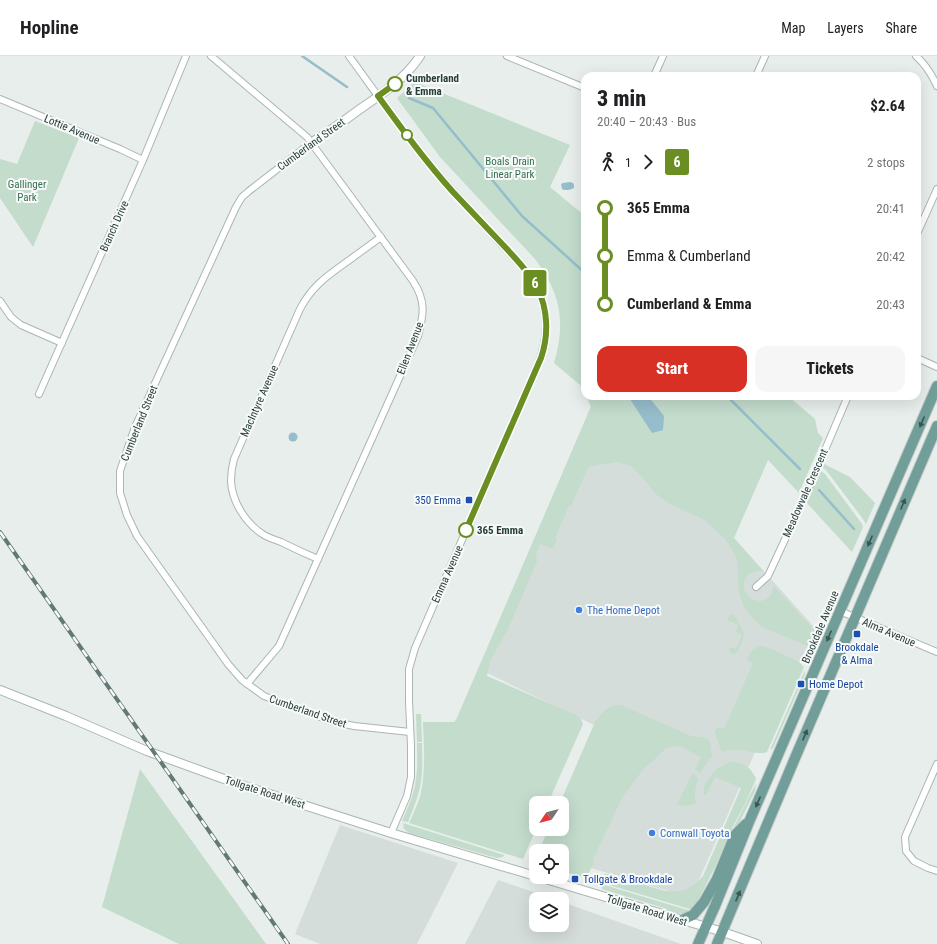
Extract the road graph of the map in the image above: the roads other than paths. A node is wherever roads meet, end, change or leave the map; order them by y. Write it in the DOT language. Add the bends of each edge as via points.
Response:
graph roads {
  1 [pos="186,56"];
  2 [pos="211,56"];
  3 [pos="349,56"];
  4 [pos="420,56"];
  5 [pos="507,56"];
  6 [pos="663,56"];
  7 [pos="765,56"];
  8 [pos="916,56"];
  9 [pos="656,72"];
  10 [pos="758,72"];
  11 [pos="581,86"];
  12 [pos="937,86"];
  13 [pos="378,96"];
  14 [pos="0,100"];
  15 [pos="311,143"];
  16 [pos="143,160"];
  17 [pos="937,189"];
  18 [pos="921,225"];
  19 [pos="381,237"];
  20 [pos="0,301"];
  21 [pos="62,343"];
  22 [pos="921,360"];
  23 [pos="937,367"];
  24 [pos="937,386"];
  25 [pos="39,394"];
  26 [pos="846,400"];
  27 [pos="937,426"];
  28 [pos="318,559"];
  29 [pos="756,587"];
  30 [pos="840,611"];
  31 [pos="855,618"];
  32 [pos="937,652"];
  33 [pos="247,684"];
  34 [pos="0,690"];
  35 [pos="410,732"];
  36 [pos="937,764"];
  37 [pos="749,822"];
  38 [pos="391,833"];
  39 [pos="937,871"];
  40 [pos="682,920"];
  41 [pos="706,927"];
  42 [pos="723,932"];
  43 [pos="698,944"];
  44 [pos="717,944"];
  45 [pos="757,944"];
  1 -- 16 [label="street, Branch Drive"];
  2 -- 15 [label="street, Ellen Avenue"];
  3 -- 13 [label="street, Emma Avenue"];
  4 -- 13 [label="street, Cumberland Street" via="401,79"];
  5 -- 11 [label="street"];
  6 -- 9 [label="street"];
  7 -- 10 [label="street"];
  8 -- 12 [label="street"];
  13 -- 15 [label="street, Cumberland Street"];
  13 -- 35 [label="street, Emma Avenue" via="430,166 533,280 544,307 546,327 541,358 415,648 409,669"];
  14 -- 16 [label="street, Lottie Avenue"];
  15 -- 19 [label="street, Ellen Avenue"];
  15 -- 33 [label="street, Cumberland Street" via="249,191 236,207 135,427 120,471 120,493 137,536 228,664"];
  16 -- 21 [label="street, Branch Drive"];
  17 -- 18 [label="street"];
  19 -- 28 [label="street, Ellen Avenue" via="416,286 422,301 422,321 418,336"];
  19 -- 28 [label="street, MacIntyre Avenue" via="323,279 306,298 234,459 231,482 235,499 247,520 264,535"];
  20 -- 21 [label="street" via="11,317 21,325"];
  21 -- 25 [label="street, Branch Drive"];
  22 -- 23 [label="street"];
  24 -- 30 [label="main road, Brookdale Avenue, one-way"];
  26 -- 29 [label="street, Meadowvale Crescent" via="768,576"];
  31 -- 27 [label="main road, one-way"];
  28 -- 33 [label="street, Ellen Avenue" via="279,646"];
  30 -- 31 [label="street, Alma Avenue"];
  30 -- 37 [label="main road, Brookdale Avenue, one-way"];
  31 -- 32 [label="street, Alma Avenue"];
  42 -- 31 [label="main road, one-way"];
  33 -- 35 [label="street, Cumberland Street" via="264,696 331,721"];
  34 -- 38 [label="street, Tollgate Road West" via="235,783"];
  35 -- 38 [label="street, Emma Avenue" via="409,787"];
  36 -- 39 [label="street" via="905,837 906,851 914,861"];
  37 -- 40 [label="main road" via="735,835 717,879 704,902 693,915"];
  37 -- 41 [label="main road, Brookdale Avenue"];
  38 -- 40 [label="street, Tollgate Road West"];
  40 -- 41 [label="street, Tollgate Road West"];
  41 -- 42 [label="street, Tollgate Road West"];
  41 -- 43 [label="main road, Brookdale Avenue"];
  42 -- 44 [label="main road"];
  42 -- 45 [label="street, Tollgate Road West"];
}
